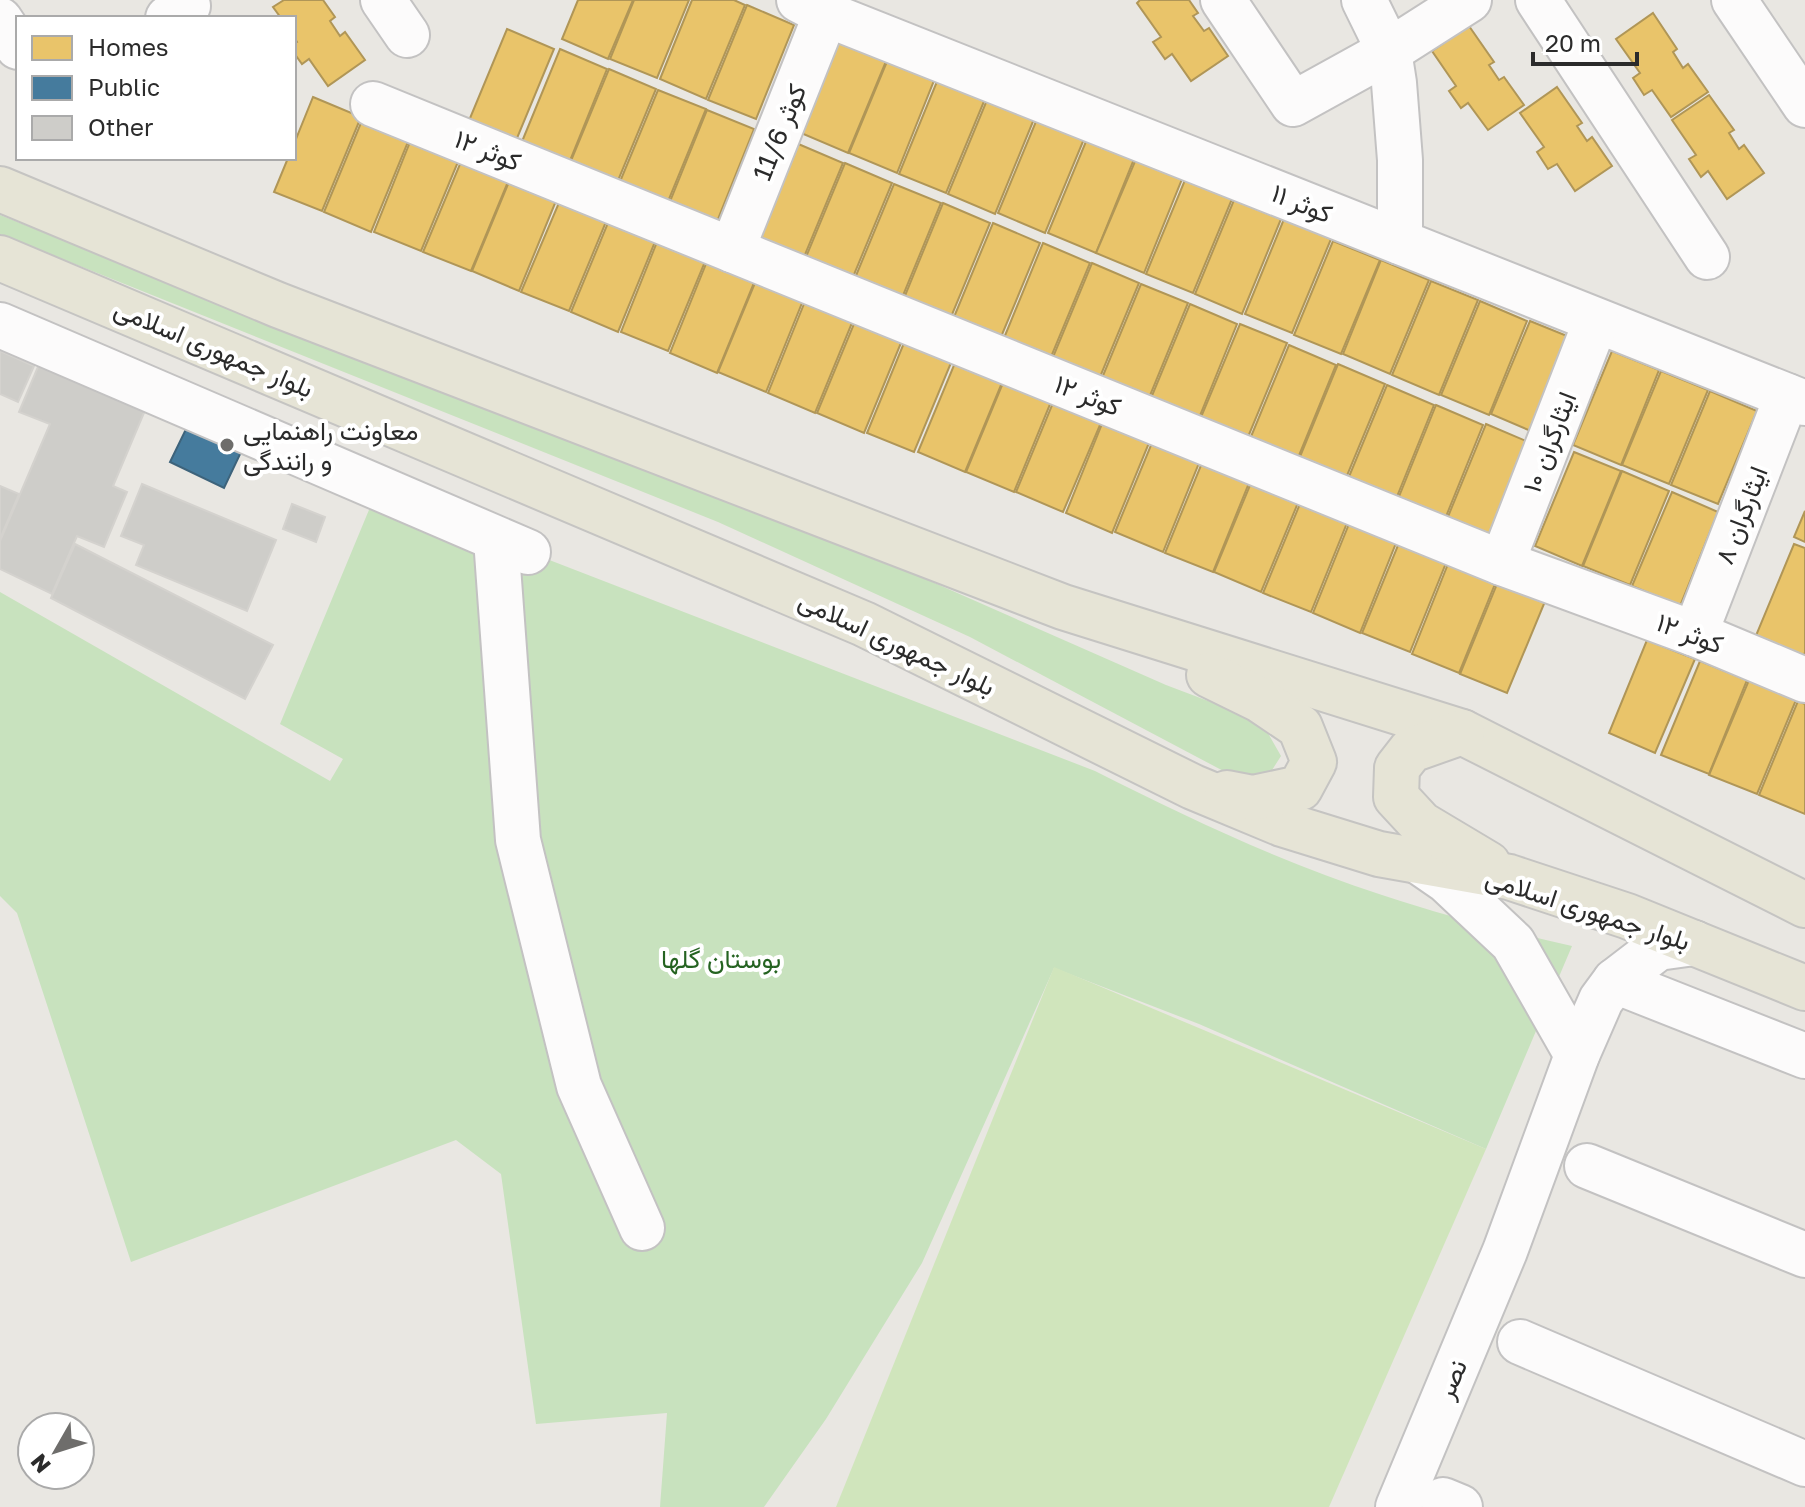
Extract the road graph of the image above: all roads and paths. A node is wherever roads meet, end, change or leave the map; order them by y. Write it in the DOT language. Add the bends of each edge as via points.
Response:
graph roads {
  1 [pos="1223,0"];
  2 [pos="1364,0"];
  3 [pos="1469,0"];
  4 [pos="1538,0"];
  5 [pos="1734,0"];
  6 [pos="813,7"];
  7 [pos="0,20"];
  8 [pos="16,44"];
  9 [pos="1389,51"];
  10 [pos="373,104"];
  11 [pos="1805,105"];
  12 [pos="0,189"];
  13 [pos="1400,242"];
  14 [pos="732,250"];
  15 [pos="1707,257"];
  16 [pos="0,258"];
  17 [pos="1596,321"];
  18 [pos="0,325"];
  19 [pos="1796,400"];
  20 [pos="1502,563"];
  21 [pos="1063,607"];
  22 [pos="1695,634"];
  23 [pos="1805,680"];
  24 [pos="1462,732"];
  25 [pos="1193,787"];
  26 [pos="1418,861"];
  27 [pos="1509,877"];
  28 [pos="1805,905"];
  29 [pos="1694,943"];
  30 [pos="1615,981"];
  31 [pos="1805,988"];
  32 [pos="1577,1055"];
  33 [pos="1805,1056"];
  34 [pos="1587,1166"];
  35 [pos="642,1228"];
  36 [pos="1805,1255"];
  37 [pos="1520,1342"];
  38 [pos="1805,1464"];
  39 [pos="1398,1507"];
  1 -- 9 [label="street" via="1293,104"];
  2 -- 9 [label="street"];
  3 -- 9 [label="street"];
  4 -- 15 [label="street"];
  5 -- 11 [label="street"];
  6 -- 13 [label="street, کوثر ۱۱"];
  6 -- 14 [label="street, کوثر 11/6"];
  7 -- 8 [label="street"];
  9 -- 13 [label="street" via="1400,160"];
  10 -- 14 [label="street, کوثر ۱۲"];
  12 -- 21 [label="main road" via="278,305"];
  13 -- 17 [label="street, کوثر ۱۱"];
  14 -- 20 [label="street, کوثر ۱۲"];
  16 -- 25 [label="main road, بلوار جمهوری اسلامی" via="864,624"];
  17 -- 19 [label="street, کوثر ۱۱"];
  17 -- 20 [label="street, ایثارگران ۱۰"];
  18 -- 35 [label="street" via="512,546 518,840 579,1086"];
  19 -- 22 [label="street, ایثارگران ۸"];
  20 -- 22 [label="street, کوثر ۱۲"];
  21 -- 24 [label="main road"];
  21 -- 25 [label="main road" via="1260,700 1300,727 1314,762 1300,788 1253,798"];
  22 -- 23 [label="street, کوثر ۱۲"];
  24 -- 27 [label="main road" via="1411,750 1397,768 1396,797 1421,824"];
  24 -- 28 [label="main road"];
  25 -- 26 [label="main road, بلوار جمهوری اسلامی" via="1282,824"];
  26 -- 27 [label="main road, بلوار جمهوری اسلامی"];
  26 -- 32 [label="street" via="1513,943"];
  27 -- 29 [label="main road, بلوار جمهوری اسلامی"];
  29 -- 30 [label="street" via="1658,948"];
  29 -- 31 [label="main road, بلوار جمهوری اسلامی"];
  30 -- 32 [label="street, نصر"];
  30 -- 33 [label="street"];
  32 -- 39 [label="street, نصر" via="1505,1251"];
  34 -- 36 [label="street"];
  37 -- 38 [label="street"];
}
